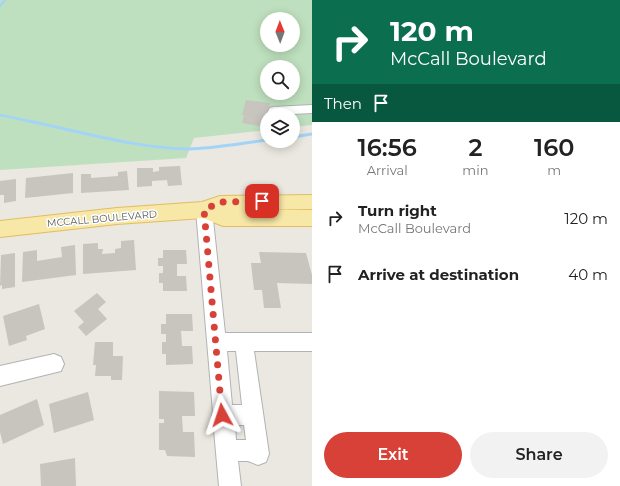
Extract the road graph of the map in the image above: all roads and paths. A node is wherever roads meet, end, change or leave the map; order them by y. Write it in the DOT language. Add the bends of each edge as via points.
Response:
graph roads {
  1 [pos="312,109"];
  2 [pos="300,110"];
  3 [pos="312,202"];
  4 [pos="204,210"];
  5 [pos="312,218"];
  6 [pos="0,229"];
  7 [pos="216,342"];
  8 [pos="244,342"];
  9 [pos="312,342"];
  10 [pos="54,364"];
  11 [pos="0,376"];
  12 [pos="222,415"];
  13 [pos="253,415"];
  14 [pos="226,451"];
  15 [pos="230,486"];
  1 -- 2 [label="street"];
  3 -- 4 [label="main road, MCCALL BOULEVARD" via="220,202"];
  4 -- 5 [label="main road, MCCALL BOULEVARD" via="223,218"];
  4 -- 6 [label="main road, MCCALL BOULEVARD" via="117,216"];
  4 -- 7 [label="street"];
  7 -- 8 [label="street"];
  7 -- 12 [label="street"];
  8 -- 9 [label="street"];
  8 -- 13 [label="street"];
  10 -- 11 [label="street"];
  12 -- 13 [label="street"];
  12 -- 14 [label="street"];
  13 -- 14 [label="street" via="258,454 249,450"];
  14 -- 15 [label="street"];
}
